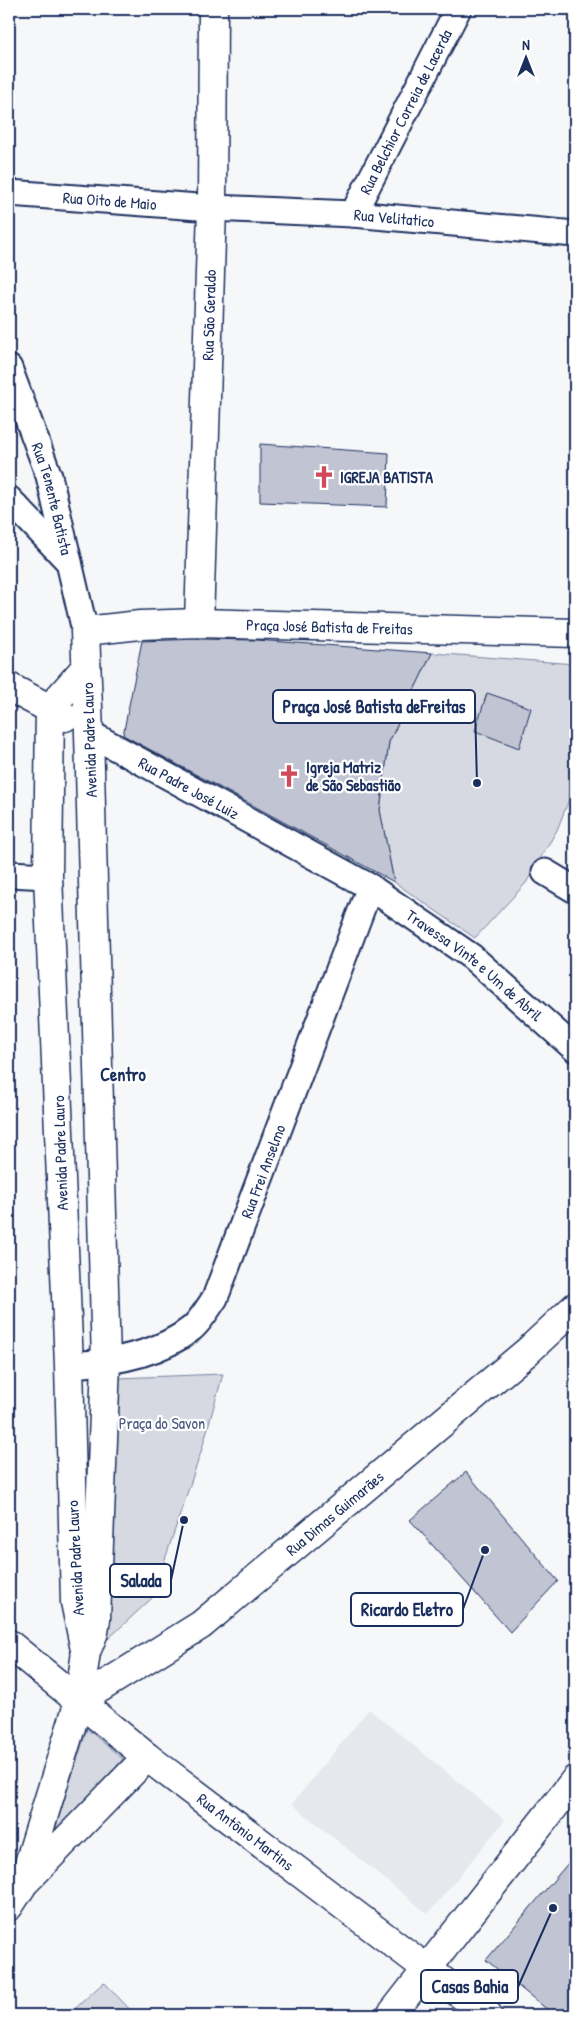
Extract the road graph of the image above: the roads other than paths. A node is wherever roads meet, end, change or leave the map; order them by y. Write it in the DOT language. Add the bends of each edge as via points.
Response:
graph roads {
  1 [pos="213,9"];
  2 [pos="458,9"];
  3 [pos="9,192"];
  4 [pos="212,208"];
  5 [pos="353,214"];
  6 [pos="575,234"];
  7 [pos="9,368"];
  8 [pos="9,499"];
  9 [pos="69,562"];
  10 [pos="199,623"];
  11 [pos="85,631"];
  12 [pos="575,633"];
  13 [pos="86,667"];
  14 [pos="9,687"];
  15 [pos="50,708"];
  16 [pos="89,733"];
  17 [pos="545,872"];
  18 [pos="9,874"];
  19 [pos="48,876"];
  20 [pos="370,887"];
  21 [pos="575,890"];
  22 [pos="575,1049"];
  23 [pos="575,1308"];
  24 [pos="106,1363"];
  25 [pos="69,1365"];
  26 [pos="9,1644"];
  27 [pos="86,1652"];
  28 [pos="79,1701"];
  29 [pos="147,1757"];
  30 [pos="575,1780"];
  31 [pos="15,1896"];
  32 [pos="425,1969"];
  33 [pos="391,2015"];
  34 [pos="488,2015"];
  1 -- 4 [label="street, Rua São Geraldo"];
  2 -- 5 [label="street, Rua Belchior Correia de Lacerda"];
  3 -- 4 [label="street, Rua Oito de Maio"];
  4 -- 5 [label="street, Rua Velitatico"];
  4 -- 10 [label="street, Rua São Geraldo"];
  5 -- 6 [label="street, Rua Velitatico"];
  7 -- 9 [label="street, Rua Tenente Batista" via="49,476"];
  8 -- 9 [label="street"];
  9 -- 11 [label="street, Rua Tenente Batista"];
  10 -- 11 [label="street, Praça José Batista de Freitas"];
  10 -- 12 [label="street, Praça José Batista de Freitas"];
  11 -- 13 [label="street, Avenida Padre Lauro"];
  13 -- 15 [label="street, Avenida Padre Lauro"];
  13 -- 16 [label="street, Avenida Padre Lauro"];
  14 -- 15 [label="street, Rua Padre José Luiz"];
  15 -- 16 [label="street, Rua Padre José Luiz"];
  15 -- 19 [label="street, Avenida Padre Lauro"];
  16 -- 20 [label="street, Rua Padre José Luiz"];
  16 -- 24 [label="street, Avenida Padre Lauro"];
  17 -- 21 [label="street"];
  18 -- 19 [label="street"];
  19 -- 25 [label="street, Avenida Padre Lauro"];
  20 -- 22 [label="street, Travessa Vinte e Um de Abril" via="472,957"];
  20 -- 24 [label="street, Rua Frei Anselmo" via="215,1298 192,1328 162,1345"];
  23 -- 28 [label="street, Rua Dimas Guimarães" via="201,1625"];
  24 -- 25 [label="street, Rua Frei Anselmo"];
  24 -- 27 [label="street, Avenida Padre Lauro" via="96,1619"];
  25 -- 27 [label="street, Avenida Padre Lauro" via="75,1602"];
  26 -- 28 [label="street, Rua Antônio Martins"];
  27 -- 28 [label="street, Avenida Padre Lauro"];
  28 -- 29 [label="street, Rua Antônio Martins"];
  28 -- 31 [label="street, Avenida Padre Lauro"];
  29 -- 31 [label="street"];
  29 -- 32 [label="street, Rua Antônio Martins"];
  30 -- 32 [label="street"];
  32 -- 33 [label="street"];
  32 -- 34 [label="street, Rua Antônio Martins"];
}
